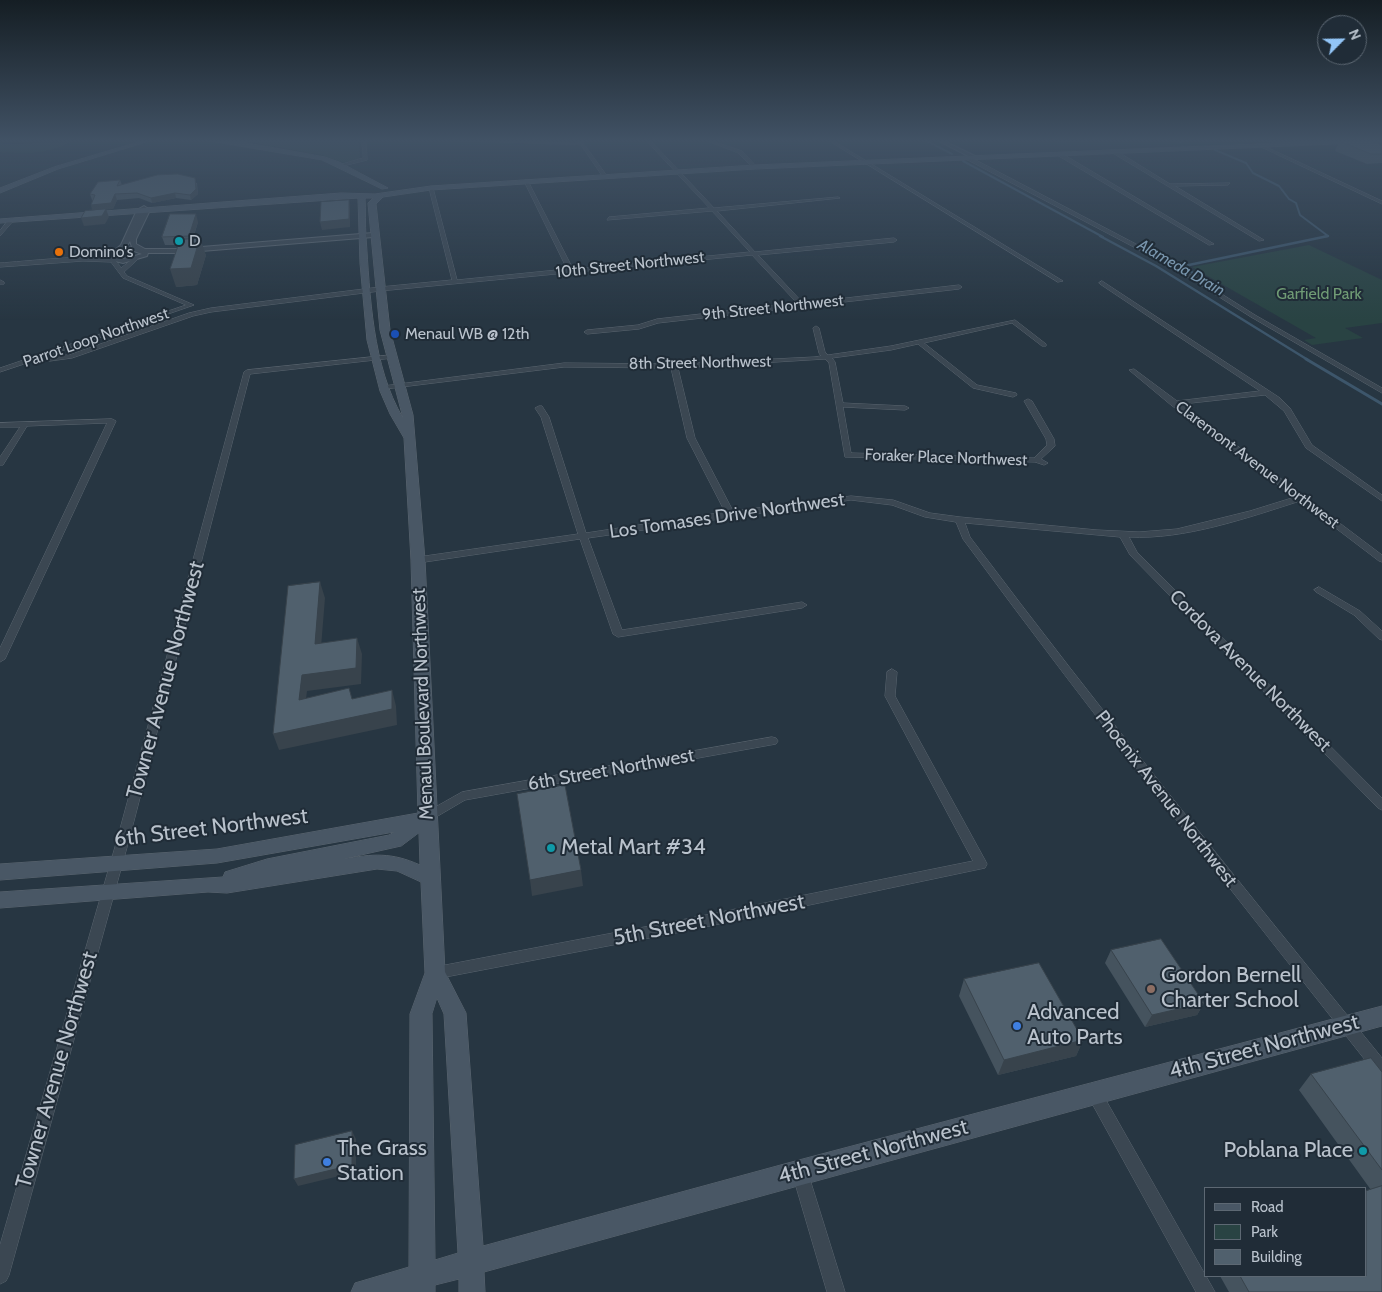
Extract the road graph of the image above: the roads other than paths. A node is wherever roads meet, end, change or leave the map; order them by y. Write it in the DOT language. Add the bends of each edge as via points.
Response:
graph roads {
  1 [pos="256,200"];
  2 [pos="363,200"];
  3 [pos="375,200"];
  4 [pos="432,200"];
  5 [pos="536,200"];
  6 [pos="706,200"];
  7 [pos="812,200"];
  8 [pos="929,200"];
  9 [pos="1050,200"];
  10 [pos="1137,200"];
  11 [pos="1194,200"];
  12 [pos="144,209"];
  13 [pos="714,209"];
  14 [pos="609,219"];
  15 [pos="0,220"];
  16 [pos="11,220"];
  17 [pos="0,234"];
  18 [pos="373,235"];
  19 [pos="362,236"];
  20 [pos="894,240"];
  21 [pos="1261,240"];
  22 [pos="1211,244"];
  23 [pos="142,252"];
  24 [pos="753,253"];
  25 [pos="114,256"];
  26 [pos="135,260"];
  27 [pos="0,266"];
  28 [pos="121,271"];
  29 [pos="571,271"];
  30 [pos="1060,281"];
  31 [pos="455,282"];
  32 [pos="1102,283"];
  33 [pos="959,288"];
  34 [pos="380,289"];
  35 [pos="367,292"];
  36 [pos="802,305"];
  37 [pos="816,328"];
  38 [pos="587,332"];
  39 [pos="919,342"];
  40 [pos="1044,346"];
  41 [pos="39,357"];
  42 [pos="391,357"];
  43 [pos="377,358"];
  44 [pos="827,358"];
  45 [pos="674,366"];
  46 [pos="0,370"];
  47 [pos="1132,370"];
  48 [pos="400,385"];
  49 [pos="385,387"];
  50 [pos="1382,391"];
  51 [pos="1266,393"];
  52 [pos="1013,395"];
  53 [pos="1028,400"];
  54 [pos="1174,403"];
  55 [pos="839,405"];
  56 [pos="539,408"];
  57 [pos="905,408"];
  58 [pos="25,424"];
  59 [pos="0,425"];
  60 [pos="408,436"];
  61 [pos="0,464"];
  62 [pos="1300,498"];
  63 [pos="1382,499"];
  64 [pos="730,514"];
  65 [pos="960,520"];
  66 [pos="1123,534"];
  67 [pos="583,536"];
  68 [pos="1382,559"];
  69 [pos="418,560"];
  70 [pos="1319,590"];
  71 [pos="802,605"];
  72 [pos="1382,637"];
  73 [pos="0,659"];
  74 [pos="892,672"];
  75 [pos="772,742"];
  76 [pos="1382,804"];
  77 [pos="426,818"];
  78 [pos="116,864"];
  79 [pos="0,872"];
  80 [pos="431,878"];
  81 [pos="208,884"];
  82 [pos="107,891"];
  83 [pos="0,900"];
  84 [pos="435,973"];
  85 [pos="1382,1016"];
  86 [pos="1345,1025"];
  87 [pos="1382,1070"];
  88 [pos="1094,1093"];
  89 [pos="800,1172"];
  90 [pos="471,1264"];
  91 [pos="0,1275"];
  92 [pos="422,1284"];
  93 [pos="364,1292"];
  94 [pos="472,1292"];
  95 [pos="836,1292"];
  96 [pos="1206,1292"];
  1 -- 12 [label="main road"];
  2 -- 19 [label="main road, Menaul Boulevard Northwest"];
  3 -- 18 [label="main road, Menaul Boulevard Northwest" via="372,203"];
  4 -- 31 [label="street"];
  5 -- 29 [label="street"];
  6 -- 13 [label="street"];
  7 -- 13 [label="street"];
  8 -- 30 [label="street"];
  9 -- 50 [label="street" via="1172,265"];
  10 -- 22 [label="street"];
  11 -- 21 [label="street"];
  12 -- 15 [label="main road"];
  12 -- 16 [label="main road"];
  12 -- 23 [label="street" via="133,239 133,245"];
  12 -- 25 [label="street" via="124,246"];
  13 -- 14 [label="street"];
  13 -- 24 [label="street"];
  15 -- 16 [label="main road"];
  16 -- 17 [label="street"];
  18 -- 19 [label="street"];
  18 -- 34 [label="main road, Menaul Boulevard Northwest"];
  19 -- 23 [label="street"];
  19 -- 35 [label="main road, Menaul Boulevard Northwest"];
  20 -- 24 [label="street, 10th Street Northwest"];
  23 -- 25 [label="street"];
  23 -- 26 [label="street"];
  24 -- 29 [label="street, 10th Street Northwest"];
  24 -- 36 [label="street"];
  25 -- 26 [label="street"];
  25 -- 27 [label="street"];
  25 -- 28 [label="street"];
  26 -- 28 [label="street"];
  28 -- 41 [label="street, Parrot Loop Northwest" via="125,277 192,305"];
  29 -- 31 [label="street, 10th Street Northwest"];
  31 -- 34 [label="street, 10th Street Northwest"];
  32 -- 51 [label="street"];
  33 -- 36 [label="street, 9th Street Northwest"];
  34 -- 35 [label="street, 10th Street Northwest"];
  34 -- 42 [label="main road, Menaul Boulevard Northwest"];
  35 -- 41 [label="street, 10th Street Northwest" via="201,311 70,357 50,360"];
  35 -- 43 [label="main road, Menaul Boulevard Northwest"];
  36 -- 38 [label="street, 9th Street Northwest"];
  37 -- 44 [label="street" via="822,353"];
  39 -- 40 [label="street, 8th Street Northwest" via="1013,321"];
  39 -- 44 [label="street, 8th Street Northwest"];
  39 -- 52 [label="street" via="975,386"];
  41 -- 46 [label="street, Parrot Loop Northwest"];
  42 -- 43 [label="street"];
  42 -- 48 [label="main road, Menaul Boulevard Northwest"];
  43 -- 49 [label="main road, Menaul Boulevard Northwest"];
  43 -- 78 [label="street, Towner Avenue Northwest" via="247,372"];
  44 -- 45 [label="street, 8th Street Northwest"];
  44 -- 55 [label="street" via="832,362"];
  45 -- 48 [label="street, 8th Street Northwest" via="564,365"];
  45 -- 64 [label="street" via="691,438"];
  47 -- 54 [label="street, Claremont Avenue Northwest"];
  48 -- 49 [label="street, 8th Street Northwest"];
  48 -- 60 [label="main road, Menaul Boulevard Northwest" via="408,415"];
  49 -- 60 [label="main road, Menaul Boulevard Northwest" via="395,417"];
  51 -- 54 [label="street"];
  51 -- 63 [label="street" via="1287,410 1308,446"];
  53 -- 55 [label="street, Foraker Place Northwest" via="1050,438 1051,446 1040,462 848,455"];
  54 -- 62 [label="street, Claremont Avenue Northwest"];
  55 -- 57 [label="street"];
  56 -- 67 [label="street" via="546,417"];
  58 -- 59 [label="street"];
  58 -- 61 [label="street"];
  58 -- 73 [label="street" via="112,421"];
  60 -- 69 [label="main road, Menaul Boulevard Northwest"];
  62 -- 66 [label="street, Los Tomases Drive Northwest" via="1177,532"];
  62 -- 68 [label="street, Claremont Avenue Northwest"];
  64 -- 65 [label="street, Los Tomases Drive Northwest" via="851,498 893,503 928,515"];
  64 -- 67 [label="street, Los Tomases Drive Northwest"];
  65 -- 66 [label="street, Los Tomases Drive Northwest"];
  65 -- 86 [label="street, Phoenix Avenue Northwest" via="966,537 1059,662"];
  66 -- 76 [label="street, Cordova Avenue Northwest" via="1133,553"];
  67 -- 69 [label="street, Los Tomases Drive Northwest"];
  67 -- 71 [label="street" via="618,634"];
  69 -- 77 [label="main road, Menaul Boulevard Northwest"];
  70 -- 72 [label="street" via="1357,612"];
  74 -- 84 [label="street, 5th Street Northwest" via="890,696 981,864"];
  75 -- 77 [label="street, 6th Street Northwest" via="462,796"];
  77 -- 78 [label="main road, 6th Street Northwest" via="265,849"];
  77 -- 80 [label="main road, Menaul Boulevard Northwest"];
  77 -- 81 [label="main road, 6th Street Northwest" via="394,841 267,867"];
  78 -- 79 [label="main road, 6th Street Northwest"];
  78 -- 82 [label="street, Towner Avenue Northwest"];
  80 -- 81 [label="main road, 6th Street Northwest" via="400,864 377,860 265,880"];
  80 -- 84 [label="main road, Menaul Boulevard Northwest"];
  81 -- 82 [label="main road, 6th Street Northwest"];
  82 -- 83 [label="main road, 6th Street Northwest"];
  82 -- 91 [label="street, Towner Avenue Northwest"];
  84 -- 90 [label="main road, Menaul Boulevard Northwest" via="455,1013"];
  84 -- 92 [label="main road, Menaul Boulevard Northwest" via="421,1014"];
  85 -- 86 [label="main road, 4th Street Northwest"];
  86 -- 87 [label="street, Phoenix Avenue Northwest"];
  86 -- 88 [label="main road, 4th Street Northwest"];
  88 -- 89 [label="main road, 4th Street Northwest"];
  88 -- 96 [label="street"];
  89 -- 90 [label="main road, 4th Street Northwest"];
  89 -- 95 [label="street"];
  90 -- 92 [label="main road, 4th Street Northwest"];
  90 -- 94 [label="main road, Menaul Boulevard Northwest"];
  92 -- 93 [label="main road, 4th Street Northwest"];
}
